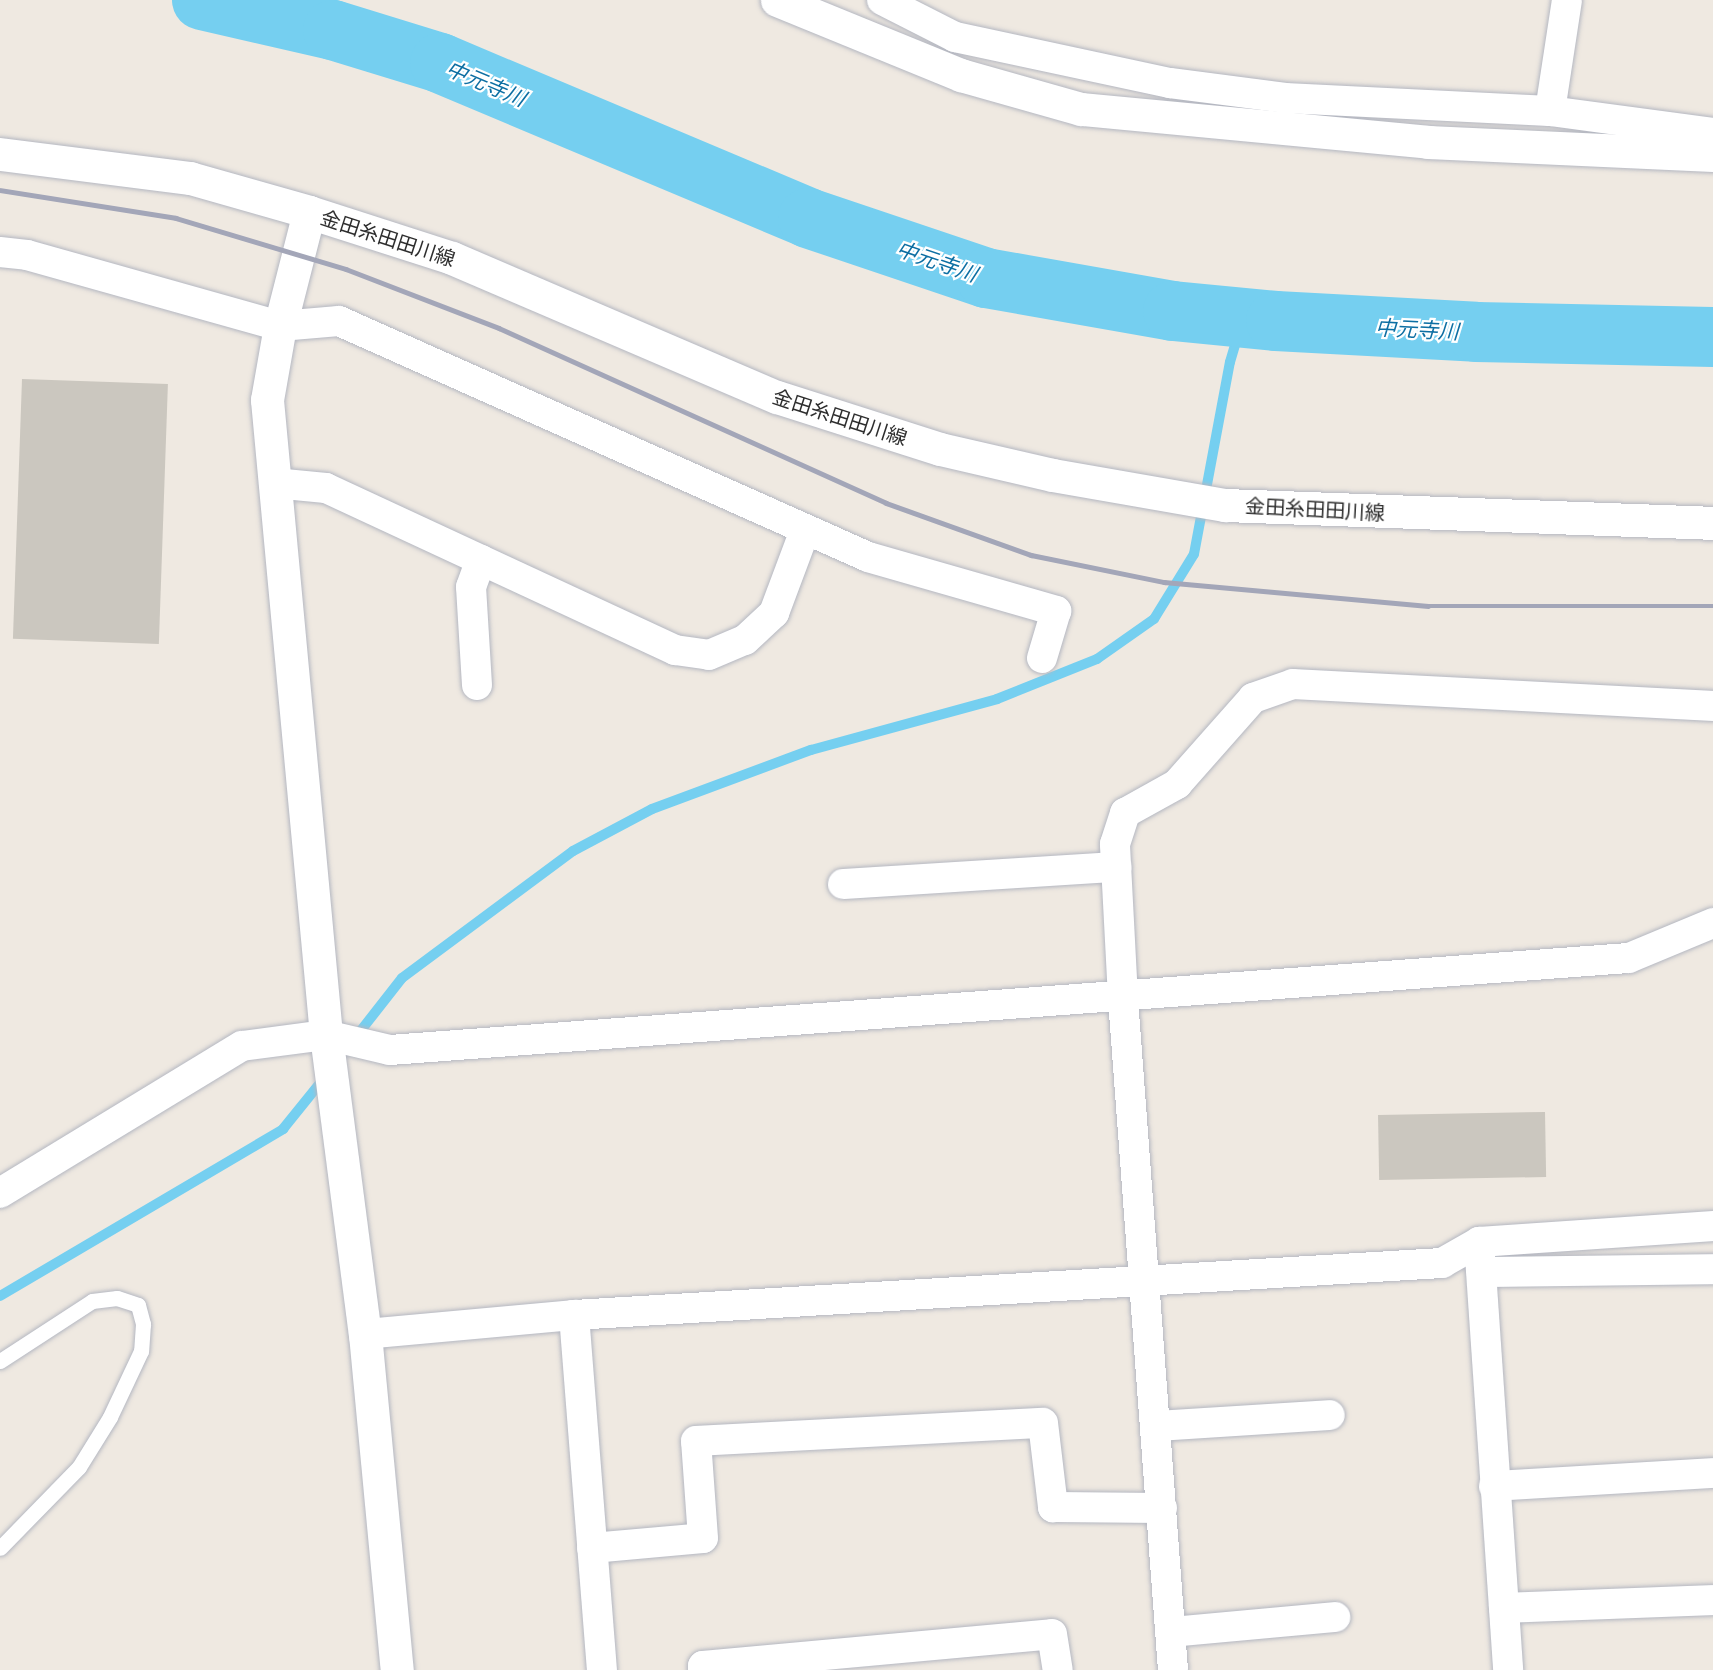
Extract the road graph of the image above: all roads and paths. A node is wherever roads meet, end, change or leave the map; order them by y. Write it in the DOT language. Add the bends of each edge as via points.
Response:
graph roads {
  1 [pos="777,0"];
  2 [pos="1567,0"];
  3 [pos="890,2"];
  4 [pos="1550,111"];
  5 [pos="1713,133"];
  6 [pos="0,154"];
  7 [pos="1713,155"];
  8 [pos="309,212"];
  9 [pos="0,252"];
  10 [pos="280,326"];
  11 [pos="274,483"];
  12 [pos="1713,523"];
  13 [pos="805,530"];
  14 [pos="481,560"];
  15 [pos="1042,658"];
  16 [pos="477,685"];
  17 [pos="1713,706"];
  18 [pos="1116,867"];
  19 [pos="843,884"];
  20 [pos="1713,923"];
  21 [pos="1123,998"];
  22 [pos="326,1035"];
  23 [pos="0,1193"];
  24 [pos="1713,1226"];
  25 [pos="1479,1242"];
  26 [pos="1713,1269"];
  27 [pos="1483,1272"];
  28 [pos="1144,1279"];
  29 [pos="574,1315"];
  30 [pos="365,1334"];
  31 [pos="0,1361"];
  32 [pos="1330,1415"];
  33 [pos="1156,1426"];
  34 [pos="1713,1473"];
  35 [pos="1494,1486"];
  36 [pos="1162,1508"];
  37 [pos="0,1548"];
  38 [pos="592,1548"];
  39 [pos="1713,1600"];
  40 [pos="1503,1608"];
  41 [pos="1335,1617"];
  42 [pos="1171,1632"];
  43 [pos="397,1670"];
  44 [pos="602,1670"];
  45 [pos="703,1670"];
  46 [pos="1058,1670"];
  47 [pos="1173,1670"];
  48 [pos="1508,1670"];
  1 -- 7 [label="street" via="961,75 1081,109 1428,142"];
  2 -- 4 [label="street"];
  3 -- 4 [label="street" via="955,37 1170,83 1285,98"];
  4 -- 5 [label="street"];
  6 -- 8 [label="street, 金田糸田田川線" via="190,178"];
  8 -- 10 [label="street"];
  8 -- 12 [label="street, 金田糸田田川線" via="452,258 777,397 940,449 1053,475 1225,505"];
  9 -- 10 [label="street" via="27,255"];
  10 -- 11 [label="street" via="267,400"];
  10 -- 13 [label="street" via="339,321"];
  11 -- 14 [label="street" via="326,488"];
  11 -- 22 [label="street"];
  13 -- 14 [label="street" via="774,613 745,640 709,655 675,650"];
  13 -- 15 [label="street" via="868,557 1056,611"];
  14 -- 16 [label="street" via="471,587"];
  17 -- 18 [label="street" via="1293,684 1253,698 1177,784 1125,813 1116,844"];
  18 -- 19 [label="street"];
  18 -- 21 [label="street"];
  20 -- 21 [label="street" via="1629,958"];
  21 -- 22 [label="street" via="390,1050"];
  21 -- 28 [label="street"];
  22 -- 23 [label="street" via="242,1046"];
  22 -- 30 [label="street"];
  24 -- 25 [label="street"];
  25 -- 27 [label="street"];
  25 -- 28 [label="street" via="1442,1263"];
  26 -- 27 [label="street"];
  27 -- 35 [label="street"];
  28 -- 29 [label="street"];
  28 -- 33 [label="street"];
  29 -- 30 [label="street"];
  29 -- 38 [label="street"];
  30 -- 43 [label="street"];
  31 -- 37 [label="lane" via="92,1301 117,1298 138,1305 143,1324 141,1351 110,1417 79,1467"];
  32 -- 33 [label="street"];
  33 -- 36 [label="street"];
  34 -- 35 [label="street"];
  35 -- 40 [label="street"];
  36 -- 38 [label="street" via="1053,1507 1044,1424 696,1441 702,1538"];
  36 -- 42 [label="street"];
  38 -- 44 [label="street"];
  39 -- 40 [label="street"];
  40 -- 48 [label="street"];
  41 -- 42 [label="street"];
  42 -- 47 [label="street"];
  45 -- 46 [label="street" via="703,1666 1052,1634"];
}
